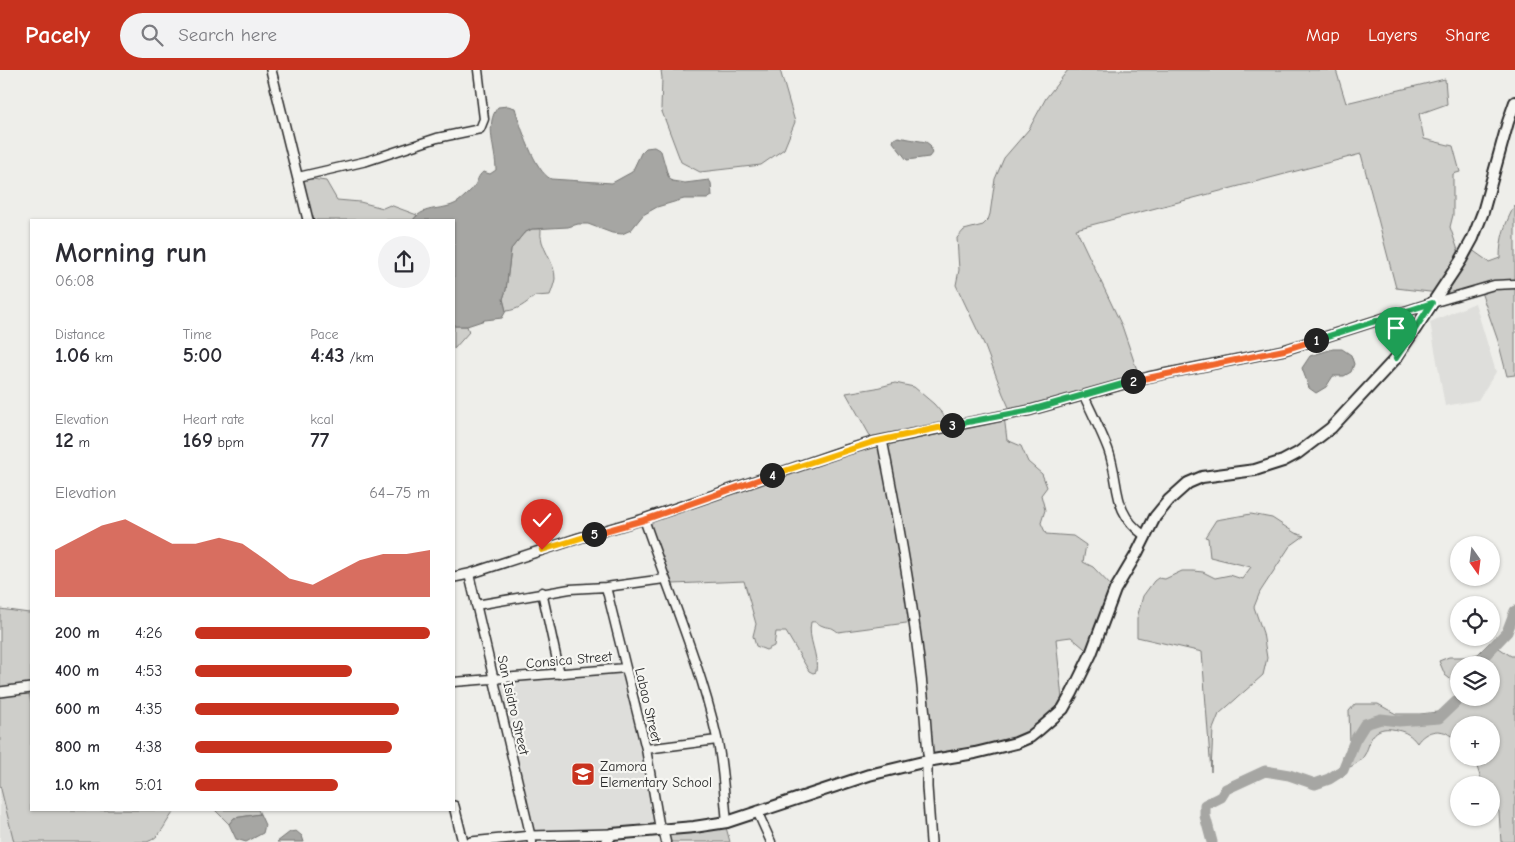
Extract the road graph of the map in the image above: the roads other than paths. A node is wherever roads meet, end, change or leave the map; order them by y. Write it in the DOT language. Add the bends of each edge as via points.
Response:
graph roads {
  1 [pos="271,70"];
  2 [pos="478,70"];
  3 [pos="1515,102"];
  4 [pos="298,177"];
  5 [pos="308,219"];
  6 [pos="1515,284"];
  7 [pos="1432,303"];
  8 [pos="1084,396"];
  9 [pos="882,440"];
  10 [pos="644,520"];
  11 [pos="1145,536"];
  12 [pos="469,574"];
  13 [pos="455,577"];
  14 [pos="664,579"];
  15 [pos="606,587"];
  16 [pos="543,593"];
  17 [pos="476,606"];
  18 [pos="626,668"];
  19 [pos="560,674"];
  20 [pos="494,678"];
  21 [pos="455,682"];
  22 [pos="30,688"];
  23 [pos="0,692"];
  24 [pos="717,740"];
  25 [pos="646,749"];
  26 [pos="927,758"];
  27 [pos="455,810"];
  28 [pos="757,810"];
  29 [pos="727,822"];
  30 [pos="662,829"];
  31 [pos="609,838"];
  32 [pos="531,839"];
  33 [pos="463,842"];
  34 [pos="471,842"];
  35 [pos="666,842"];
  36 [pos="771,842"];
  37 [pos="931,842"];
  1 -- 4 [label="street"];
  2 -- 4 [label="street" via="484,120 480,129"];
  3 -- 7 [label="main road" via="1484,212 1461,260"];
  4 -- 5 [label="street"];
  6 -- 7 [label="street" via="1494,285"];
  7 -- 8 [label="street" via="1284,350 1149,377"];
  7 -- 11 [label="main road" via="1396,358 1331,428 1283,461 1255,470 1202,477 1188,483 1155,517"];
  8 -- 9 [label="street"];
  8 -- 11 [label="street" via="1108,449 1119,502 1133,527"];
  9 -- 10 [label="street"];
  9 -- 26 [label="street" via="910,587 924,693"];
  10 -- 12 [label="street"];
  10 -- 14 [label="street"];
  11 -- 26 [label="main road" via="1116,590 1091,654 1063,708 1030,737 976,753"];
  12 -- 13 [label="street"];
  12 -- 17 [label="street, San Isidro Street"];
  14 -- 15 [label="street"];
  14 -- 24 [label="street" via="698,671"];
  15 -- 16 [label="street"];
  15 -- 18 [label="street, Labao Street"];
  16 -- 17 [label="street"];
  16 -- 19 [label="street"];
  17 -- 20 [label="street, San Isidro Street"];
  18 -- 19 [label="street, Consica Street"];
  18 -- 25 [label="street, Labao Street"];
  19 -- 20 [label="street, Consica Street"];
  20 -- 21 [label="street, Consica Street"];
  20 -- 32 [label="street, San Isidro Street"];
  22 -- 23 [label="street"];
  24 -- 25 [label="street"];
  24 -- 29 [label="street"];
  25 -- 30 [label="street, Labao Street"];
  26 -- 28 [label="main road"];
  26 -- 37 [label="street"];
  27 -- 33 [label="street"];
  28 -- 29 [label="main road"];
  28 -- 36 [label="street"];
  29 -- 30 [label="main road"];
  30 -- 31 [label="main road"];
  30 -- 35 [label="street, Labao Street"];
  31 -- 32 [label="street"];
  32 -- 34 [label="street"];
}
